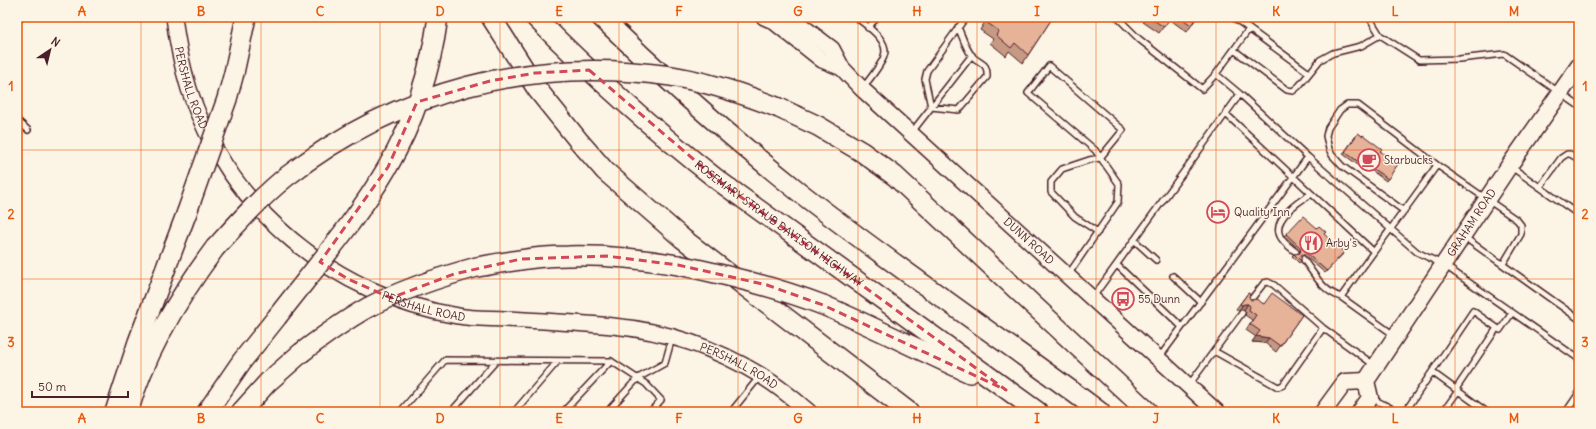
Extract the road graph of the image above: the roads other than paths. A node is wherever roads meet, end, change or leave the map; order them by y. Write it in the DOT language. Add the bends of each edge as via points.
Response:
graph roads {
  1 [pos="174,17"];
  2 [pos="246,17"];
  3 [pos="438,17"];
  4 [pos="491,17"];
  5 [pos="535,17"];
  6 [pos="601,17"];
  7 [pos="764,17"];
  8 [pos="790,17"];
  9 [pos="856,17"];
  10 [pos="877,17"];
  11 [pos="966,17"];
  12 [pos="1117,17"];
  13 [pos="1232,17"];
  14 [pos="1369,17"];
  15 [pos="958,27"];
  16 [pos="868,28"];
  17 [pos="1249,29"];
  18 [pos="1380,35"];
  19 [pos="1234,50"];
  20 [pos="972,55"];
  21 [pos="1579,66"];
  22 [pos="842,68"];
  23 [pos="1216,74"];
  24 [pos="1309,74"];
  25 [pos="862,89"];
  26 [pos="1560,92"];
  27 [pos="1240,94"];
  28 [pos="1579,106"];
  29 [pos="932,107"];
  30 [pos="1226,114"];
  31 [pos="17,120"];
  32 [pos="28,130"];
  33 [pos="911,133"];
  34 [pos="1308,157"];
  35 [pos="1100,158"];
  36 [pos="1579,159"];
  37 [pos="1437,165"];
  38 [pos="1510,166"];
  39 [pos="1293,177"];
  40 [pos="1540,187"];
  41 [pos="1311,194"];
  42 [pos="1488,198"];
  43 [pos="1404,211"];
  44 [pos="1579,215"];
  45 [pos="1392,229"];
  46 [pos="1098,232"];
  47 [pos="1463,236"];
  48 [pos="1134,240"];
  49 [pos="1373,251"];
  50 [pos="1296,252"];
  51 [pos="1303,259"];
  52 [pos="1156,260"];
  53 [pos="1503,264"];
  54 [pos="1117,265"];
  55 [pos="1444,265"];
  56 [pos="1068,276"];
  57 [pos="1173,276"];
  58 [pos="1341,297"];
  59 [pos="1093,298"];
  60 [pos="1201,302"];
  61 [pos="1249,302"];
  62 [pos="1242,313"];
  63 [pos="1512,313"];
  64 [pos="1578,316"];
  65 [pos="1182,327"];
  66 [pos="1323,328"];
  67 [pos="1497,328"];
  68 [pos="1396,337"];
  69 [pos="673,338"];
  70 [pos="1214,351"];
  71 [pos="1159,359"];
  72 [pos="1579,359"];
  73 [pos="496,361"];
  74 [pos="558,361"];
  75 [pos="611,361"];
  76 [pos="1376,366"];
  77 [pos="1432,372"];
  78 [pos="761,376"];
  79 [pos="638,378"];
  80 [pos="1366,381"];
  81 [pos="1188,385"];
  82 [pos="1006,390"];
  83 [pos="1457,390"];
  84 [pos="1579,393"];
  85 [pos="1370,398"];
  86 [pos="1484,411"];
  87 [pos="115,412"];
  88 [pos="128,412"];
  89 [pos="207,412"];
  90 [pos="241,412"];
  91 [pos="400,412"];
  92 [pos="451,412"];
  93 [pos="514,412"];
  94 [pos="563,412"];
  95 [pos="607,412"];
  96 [pos="650,412"];
  97 [pos="731,412"];
  98 [pos="809,412"];
  99 [pos="909,412"];
  100 [pos="1038,412"];
  101 [pos="1100,412"];
  102 [pos="1148,412"];
  103 [pos="1217,412"];
  104 [pos="1323,412"];
  105 [pos="1360,412"];
  106 [pos="1399,412"];
  107 [pos="1405,412"];
  108 [pos="1443,412"];
  109 [pos="1566,412"];
  1 -- 69 [label="street, PERSHALL ROAD" via="190,91 206,131 234,177 279,230 331,269 373,291 410,304 459,316 613,326"];
  2 -- 87 [label="highway, bridge" via="234,73 220,120 138,342"];
  3 -- 89 [label="highway, bridge" via="428,73 388,167 352,221 242,361"];
  4 -- 99 [label="highway" via="537,89 605,171 682,238"];
  5 -- 82 [label="highway, ROSEMARY STRAUB DAVISON HIGHWAY" via="605,85 680,150"];
  6 -- 101 [label="highway" via="689,100 797,190"];
  7 -- 22 [label="street, DUNN ROAD" via="773,21 822,60"];
  8 -- 22 [label="street, DUNN ROAD" via="832,49"];
  9 -- 16 [label="lane"];
  10 -- 16 [label="lane"];
  11 -- 15 [label="lane"];
  12 -- 23 [label="lane" via="1139,39 1202,89"];
  13 -- 17 [label="lane"];
  14 -- 18 [label="lane"];
  15 -- 20 [label="lane"];
  15 -- 29 [label="lane" via="927,71 925,79"];
  16 -- 25 [label="lane" via="881,39 884,56"];
  17 -- 19 [label="lane"];
  17 -- 24 [label="lane"];
  18 -- 24 [label="lane" via="1361,46 1333,53 1320,60"];
  18 -- 26 [label="lane" via="1419,60 1504,54"];
  19 -- 23 [label="lane"];
  19 -- 24 [label="lane" via="1287,90 1293,91"];
  20 -- 29 [label="lane"];
  20 -- 29 [label="lane" via="985,65 988,70 987,77 959,110"];
  21 -- 26 [label="main road, GRAHAM ROAD"];
  22 -- 25 [label="street, DUNN ROAD"];
  23 -- 27 [label="lane"];
  25 -- 33 [label="street, DUNN ROAD"];
  26 -- 28 [label="lane"];
  26 -- 38 [label="main road, GRAHAM ROAD"];
  27 -- 30 [label="lane"];
  27 -- 34 [label="lane"];
  29 -- 33 [label="lane"];
  30 -- 39 [label="lane"];
  30 -- 48 [label="lane"];
  31 -- 32 [label="lane"];
  33 -- 56 [label="street, DUNN ROAD"];
  34 -- 39 [label="lane"];
  34 -- 45 [label="lane"];
  35 -- 35 [label="lane" via="1095,150 1028,93 1049,66 1123,130"];
  35 -- 46 [label="lane" via="1119,184 1118,202"];
  35 -- 46 [label="lane" via="1062,169 1051,182 1051,192 1075,217"];
  36 -- 40 [label="lane" via="1570,154 1564,156"];
  37 -- 42 [label="lane"];
  37 -- 43 [label="lane"];
  37 -- 43 [label="lane" via="1358,105 1347,105 1340,110 1328,128 1326,136 1332,156"];
  38 -- 40 [label="lane"];
  38 -- 42 [label="main road, GRAHAM ROAD"];
  39 -- 41 [label="lane"];
  39 -- 60 [label="lane"];
  40 -- 44 [label="lane"];
  41 -- 49 [label="lane"];
  41 -- 50 [label="lane" via="1296,203 1281,221 1278,229 1281,238"];
  42 -- 47 [label="main road, GRAHAM ROAD"];
  42 -- 53 [label="lane" via="1521,225 1521,234"];
  43 -- 45 [label="lane"];
  45 -- 49 [label="lane"];
  45 -- 55 [label="lane" via="1417,252"];
  46 -- 56 [label="lane"];
  47 -- 53 [label="lane"];
  47 -- 55 [label="main road, GRAHAM ROAD"];
  48 -- 52 [label="lane"];
  48 -- 54 [label="lane"];
  49 -- 58 [label="lane"];
  51 -- 58 [label="lane" via="1326,289"];
  53 -- 64 [label="lane"];
  54 -- 59 [label="lane"];
  54 -- 65 [label="lane"];
  55 -- 63 [label="lane"];
  55 -- 68 [label="main road, GRAHAM ROAD"];
  56 -- 59 [label="street, DUNN ROAD"];
  57 -- 60 [label="lane"];
  58 -- 68 [label="lane"];
  59 -- 71 [label="street, DUNN ROAD"];
  60 -- 65 [label="lane"];
  61 -- 66 [label="lane" via="1264,283 1268,282"];
  62 -- 70 [label="lane"];
  63 -- 67 [label="lane" via="1500,330"];
  63 -- 72 [label="lane"];
  65 -- 71 [label="lane"];
  66 -- 70 [label="lane" via="1283,385 1278,387"];
  66 -- 76 [label="lane"];
  67 -- 77 [label="lane" via="1473,311"];
  67 -- 83 [label="lane"];
  68 -- 76 [label="main road, GRAHAM ROAD"];
  69 -- 78 [label="street, PERSHALL ROAD" via="722,354"];
  69 -- 79 [label="lane" via="665,363"];
  70 -- 81 [label="lane"];
  71 -- 81 [label="street, DUNN ROAD"];
  73 -- 74 [label="lane"];
  73 -- 91 [label="lane" via="445,360"];
  73 -- 92 [label="lane"];
  74 -- 75 [label="lane"];
  74 -- 93 [label="lane"];
  75 -- 79 [label="lane"];
  75 -- 94 [label="lane"];
  76 -- 80 [label="main road, GRAHAM ROAD"];
  77 -- 83 [label="lane"];
  77 -- 107 [label="lane"];
  78 -- 97 [label="lane"];
  78 -- 98 [label="street, PERSHALL ROAD"];
  79 -- 95 [label="lane"];
  79 -- 96 [label="lane" via="661,400"];
  80 -- 85 [label="main road"];
  80 -- 104 [label="main road" via="1344,382"];
  81 -- 103 [label="street, DUNN ROAD"];
  82 -- 90 [label="highway, bridge" via="823,305 767,285 678,264 621,257 567,256 521,259 477,267 409,289 367,308 328,332 301,353 268,382"];
  82 -- 100 [label="highway, ROSEMARY STRAUB DAVISON HIGHWAY"];
  83 -- 86 [label="lane"];
  83 -- 108 [label="lane"];
  84 -- 109 [label="lane"];
  85 -- 105 [label="main road"];
  85 -- 106 [label="lane"];
  88 -- 102 [label="highway, bridge" via="147,360 191,280 250,209 285,178 322,151 402,108 490,80 535,73 581,70 627,71 672,76 717,86 779,108 818,126 862,152 895,176"];
}
